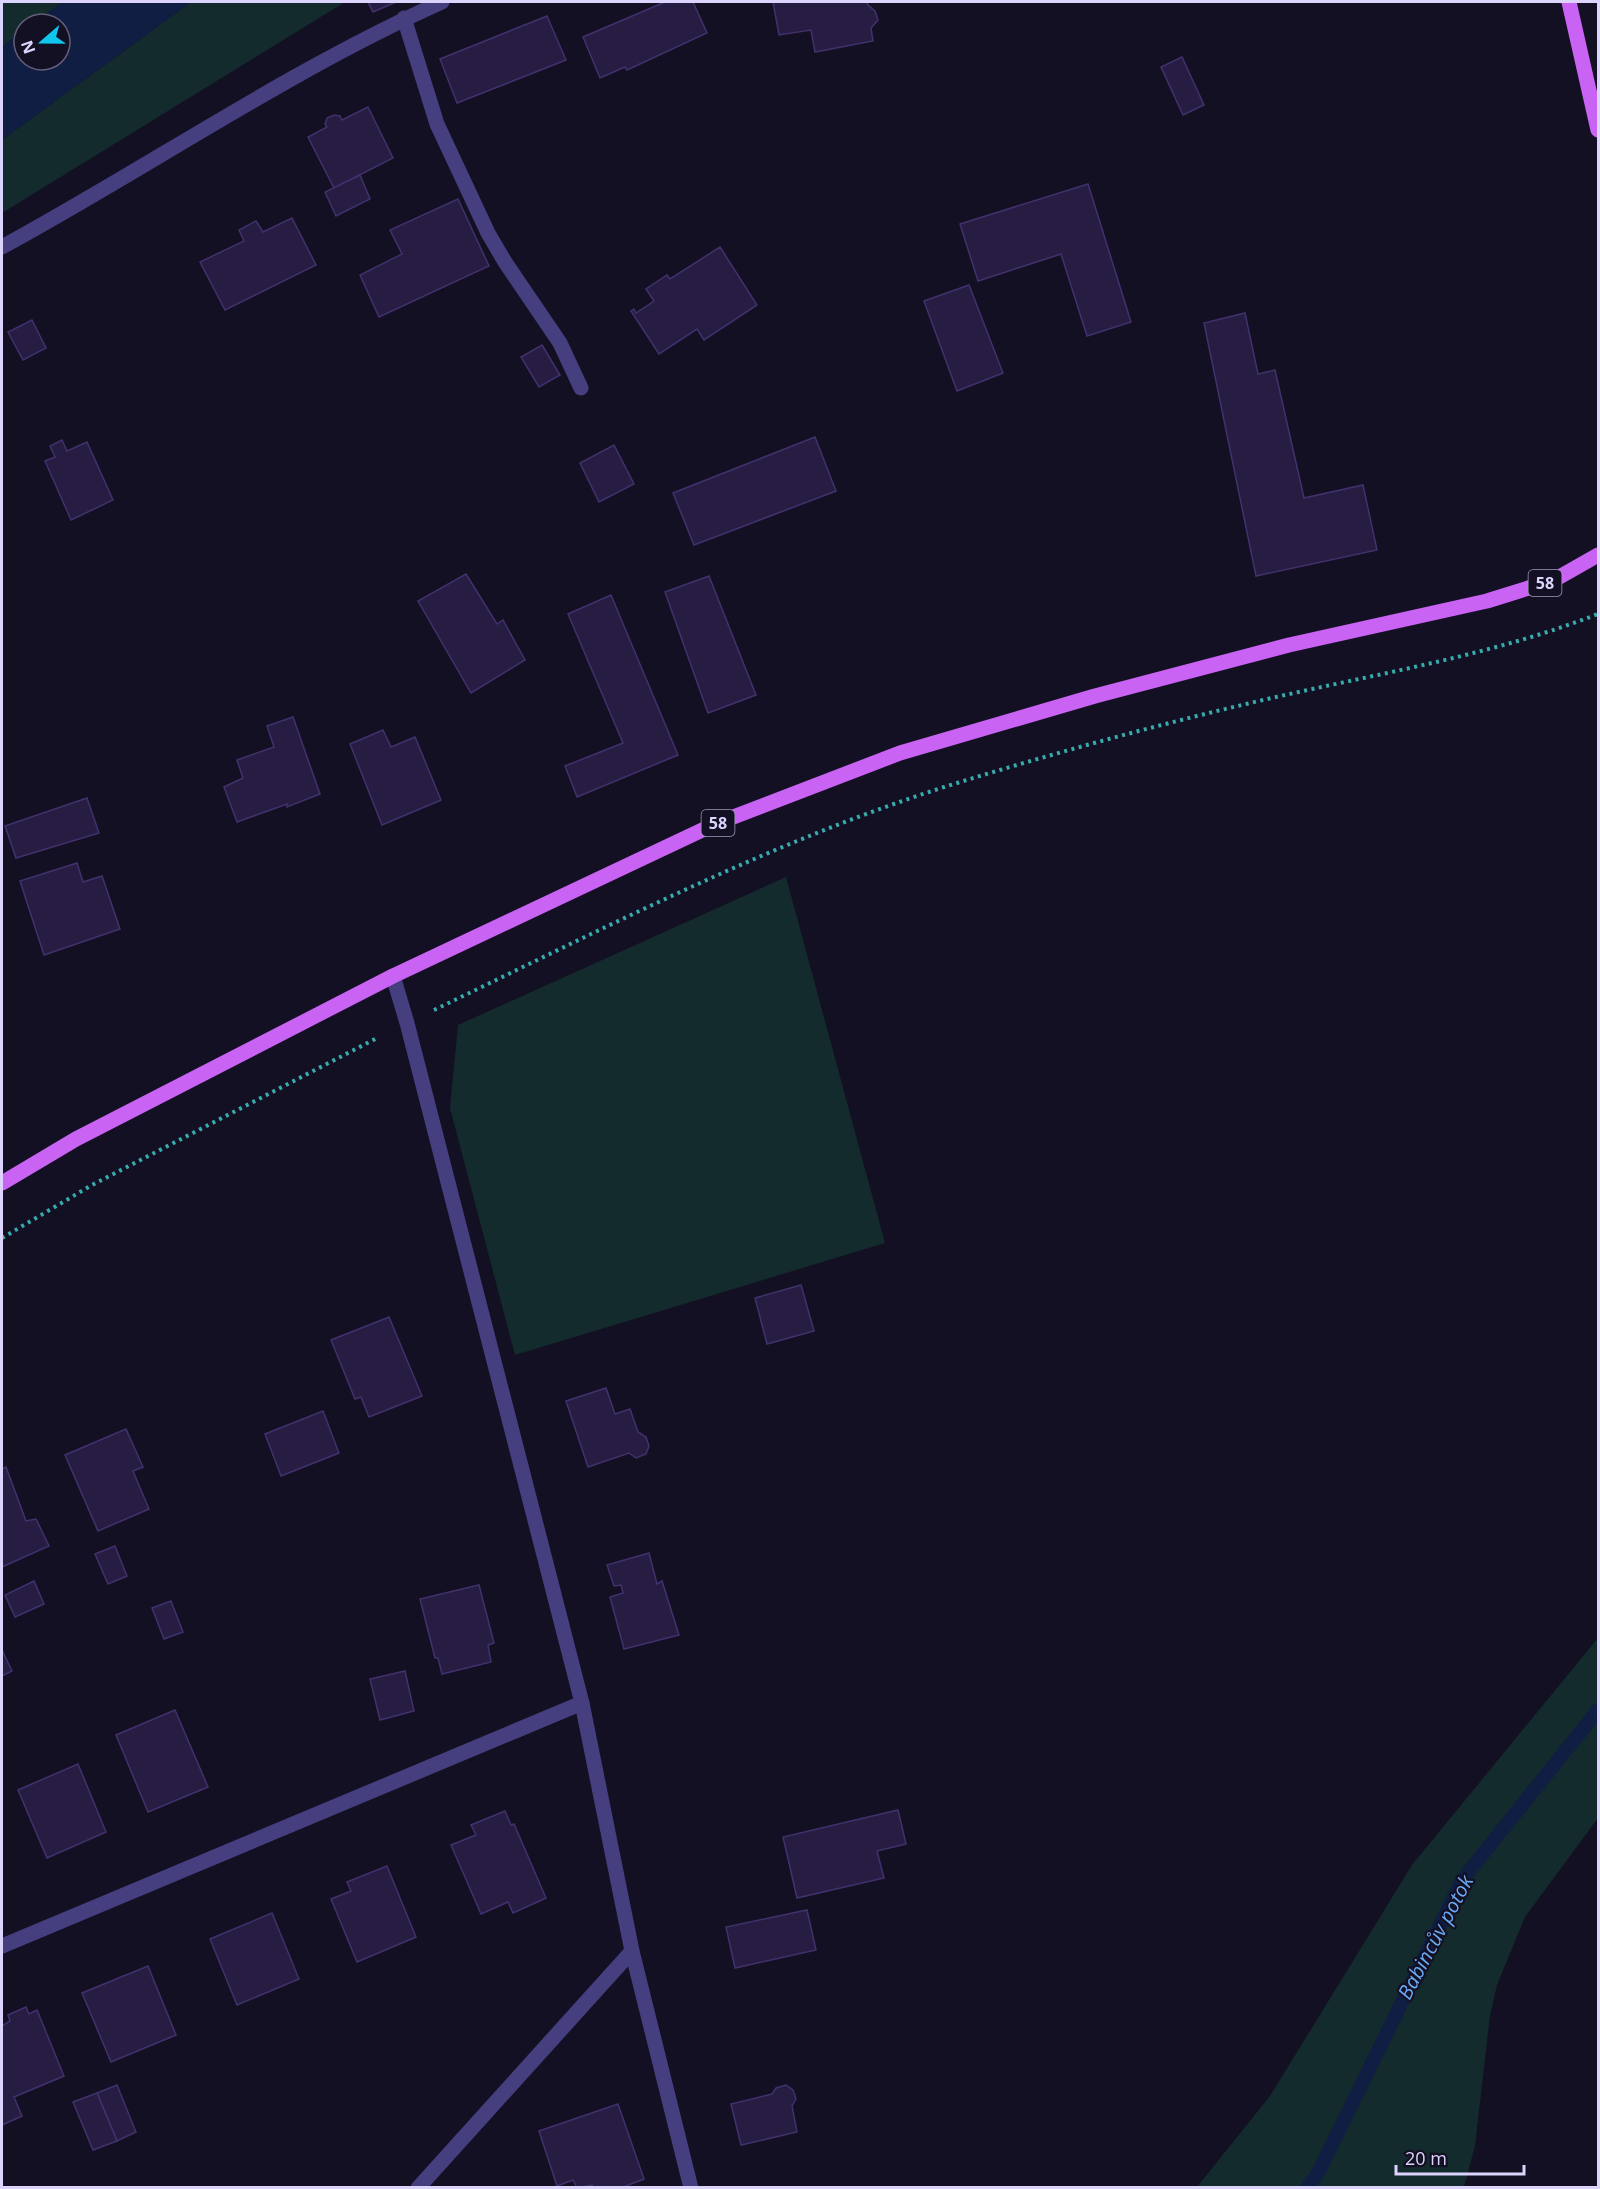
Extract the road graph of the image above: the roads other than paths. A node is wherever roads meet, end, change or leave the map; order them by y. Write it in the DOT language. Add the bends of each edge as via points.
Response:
graph roads {
  1 [pos="442,2"];
  2 [pos="1569,2"];
  3 [pos="404,18"];
  4 [pos="1599,130"];
  5 [pos="2,247"];
  6 [pos="581,388"];
  7 [pos="1599,555"];
  8 [pos="393,976"];
  9 [pos="2,1183"];
  10 [pos="582,1703"];
  11 [pos="2,1946"];
  12 [pos="632,1951"];
  13 [pos="418,2187"];
  14 [pos="691,2187"];
  1 -- 3 [label="street"];
  2 -- 4 [label="main road"];
  3 -- 5 [label="street" via="278,86"];
  3 -- 6 [label="street" via="437,124 488,232 560,343"];
  7 -- 8 [label="main road, 58" via="1554,580 1487,601 1289,645 900,753 715,824"];
  8 -- 9 [label="main road, 58" via="76,1139"];
  8 -- 10 [label="street"];
  10 -- 11 [label="street"];
  10 -- 12 [label="street"];
  12 -- 13 [label="street"];
  12 -- 14 [label="street"];
}
